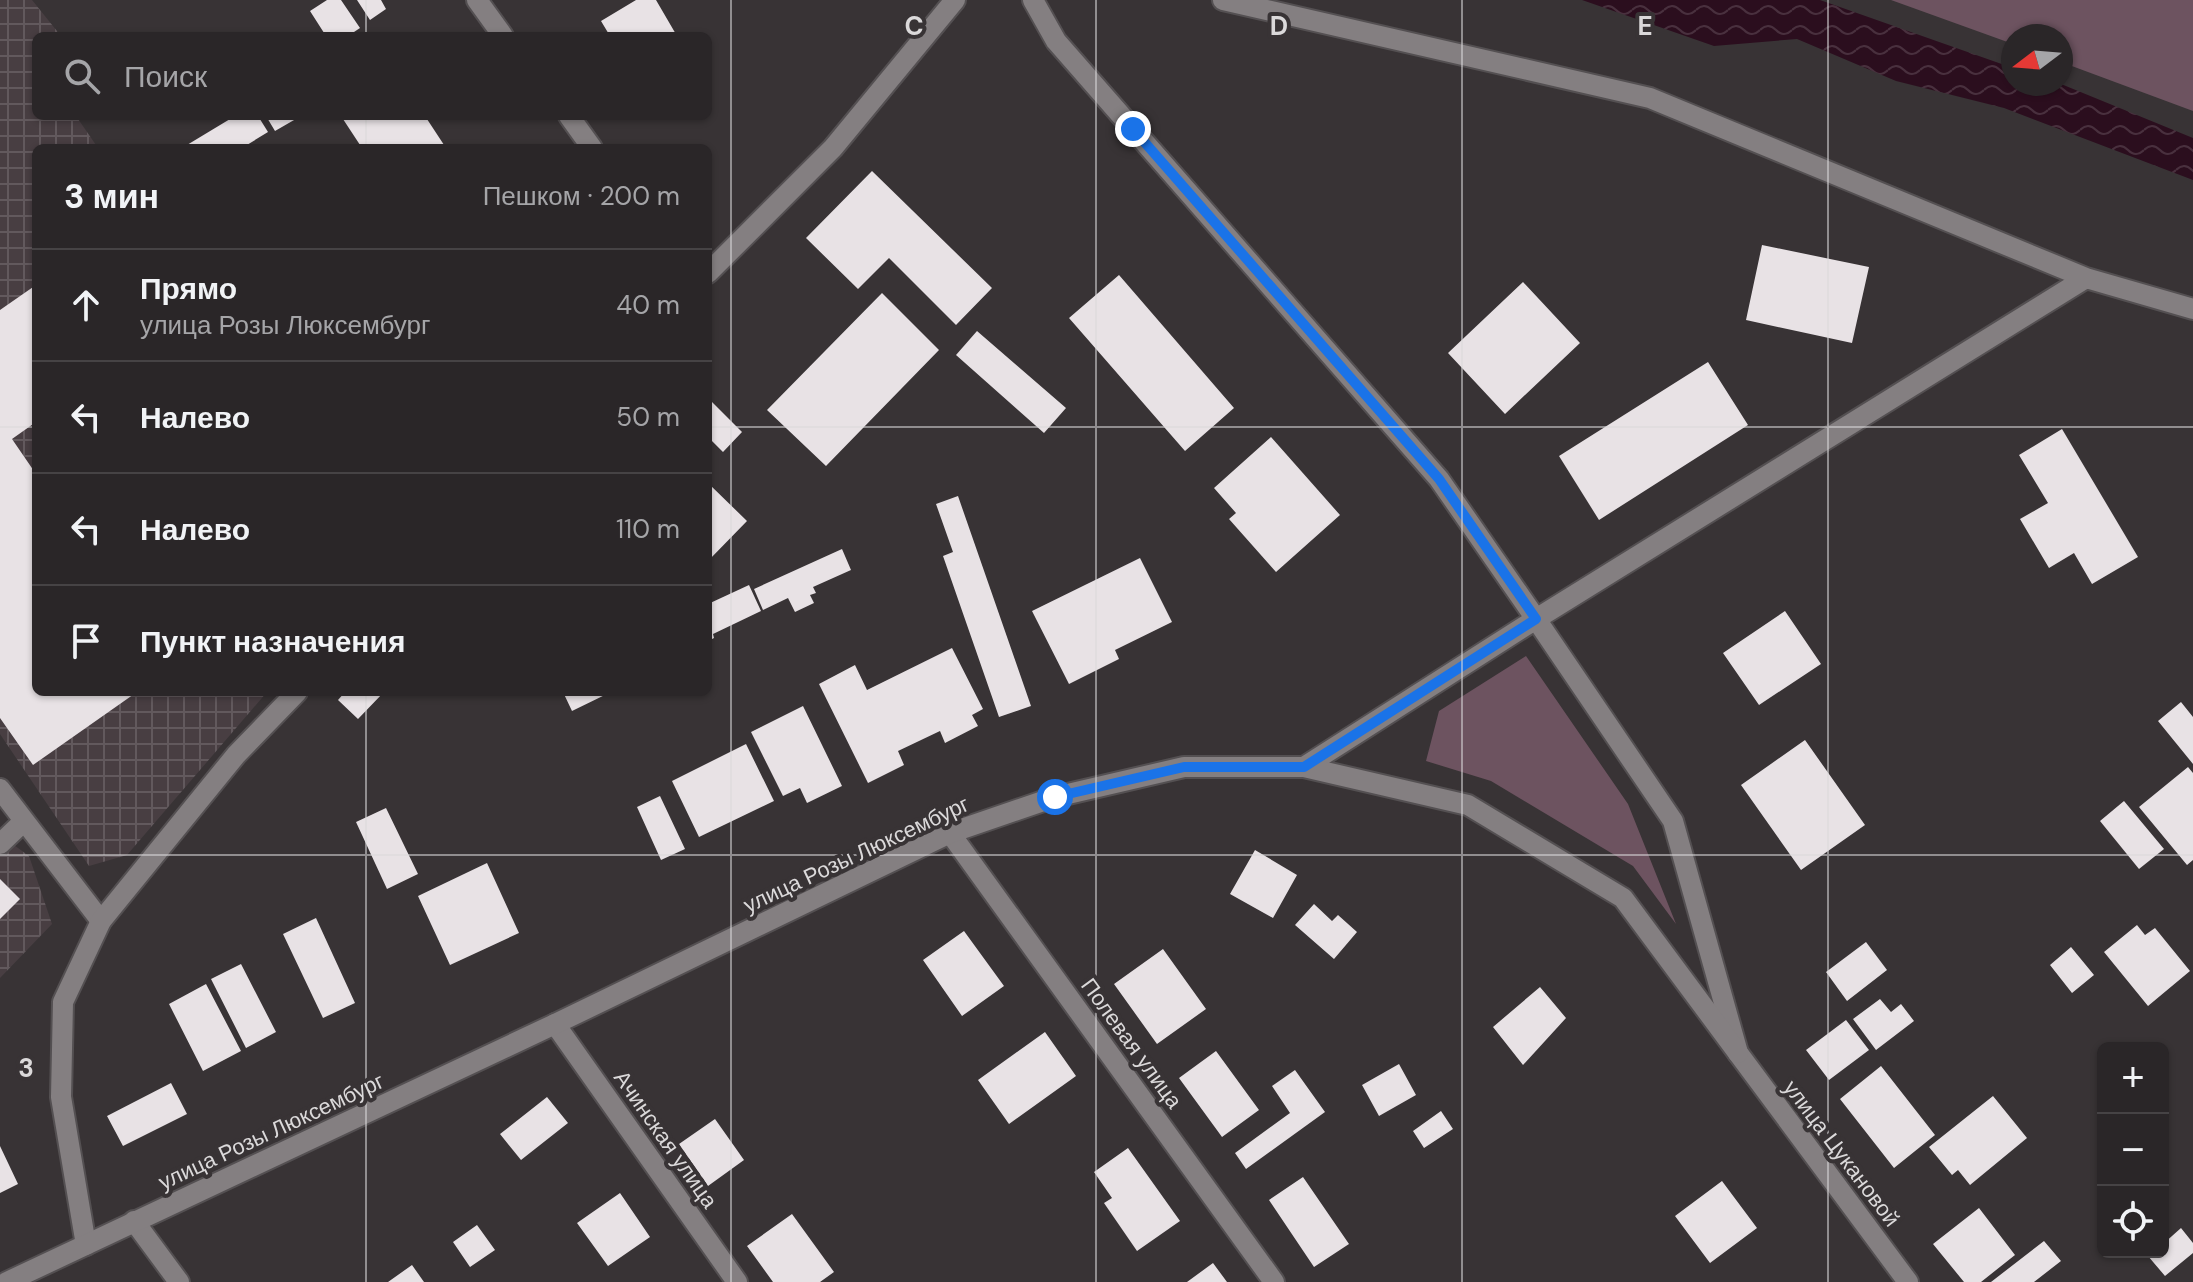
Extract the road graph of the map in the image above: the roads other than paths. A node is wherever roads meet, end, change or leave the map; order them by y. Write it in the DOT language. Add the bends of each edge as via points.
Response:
graph roads {
  1 [pos="477,0"];
  2 [pos="955,0"];
  3 [pos="1033,0"];
  4 [pos="1223,0"];
  5 [pos="500,32"];
  6 [pos="572,120"];
  7 [pos="589,144"];
  8 [pos="712,269"];
  9 [pos="2086,278"];
  10 [pos="2193,309"];
  11 [pos="1536,619"];
  12 [pos="293,696"];
  13 [pos="1304,767"];
  14 [pos="0,789"];
  15 [pos="23,822"];
  16 [pos="950,833"];
  17 [pos="0,844"];
  18 [pos="101,921"];
  19 [pos="555,1024"];
  20 [pos="1738,1053"];
  21 [pos="134,1221"];
  22 [pos="86,1245"];
  23 [pos="7,1282"];
  24 [pos="179,1282"];
  25 [pos="737,1282"];
  26 [pos="1274,1282"];
  27 [pos="1908,1282"];
  1 -- 5 [label="street"];
  2 -- 8 [label="street" via="833,148"];
  3 -- 11 [label="street" via="1056,41 1439,479"];
  4 -- 9 [label="street" via="1650,98"];
  6 -- 7 [label="street"];
  9 -- 10 [label="street"];
  9 -- 11 [label="street"];
  11 -- 13 [label="street"];
  11 -- 20 [label="street" via="1673,821"];
  12 -- 18 [label="street" via="236,755"];
  13 -- 16 [label="street, улица Розы Люксембург" via="1184,767 1055,797"];
  13 -- 20 [label="street, улица Розы Люксембург" via="1468,805 1623,898"];
  14 -- 15 [label="street"];
  15 -- 17 [label="street"];
  15 -- 18 [label="street"];
  16 -- 19 [label="street, улица Розы Люксембург"];
  16 -- 26 [label="street, Полевая улица"];
  18 -- 22 [label="street" via="63,1002 61,1097"];
  19 -- 21 [label="street, улица Розы Люксембург"];
  19 -- 25 [label="street, Ачинская улица"];
  20 -- 27 [label="street, улица Цукановой"];
  21 -- 22 [label="street, улица Розы Люксембург"];
  21 -- 24 [label="street"];
  22 -- 23 [label="street, улица Розы Люксембург"];
}
